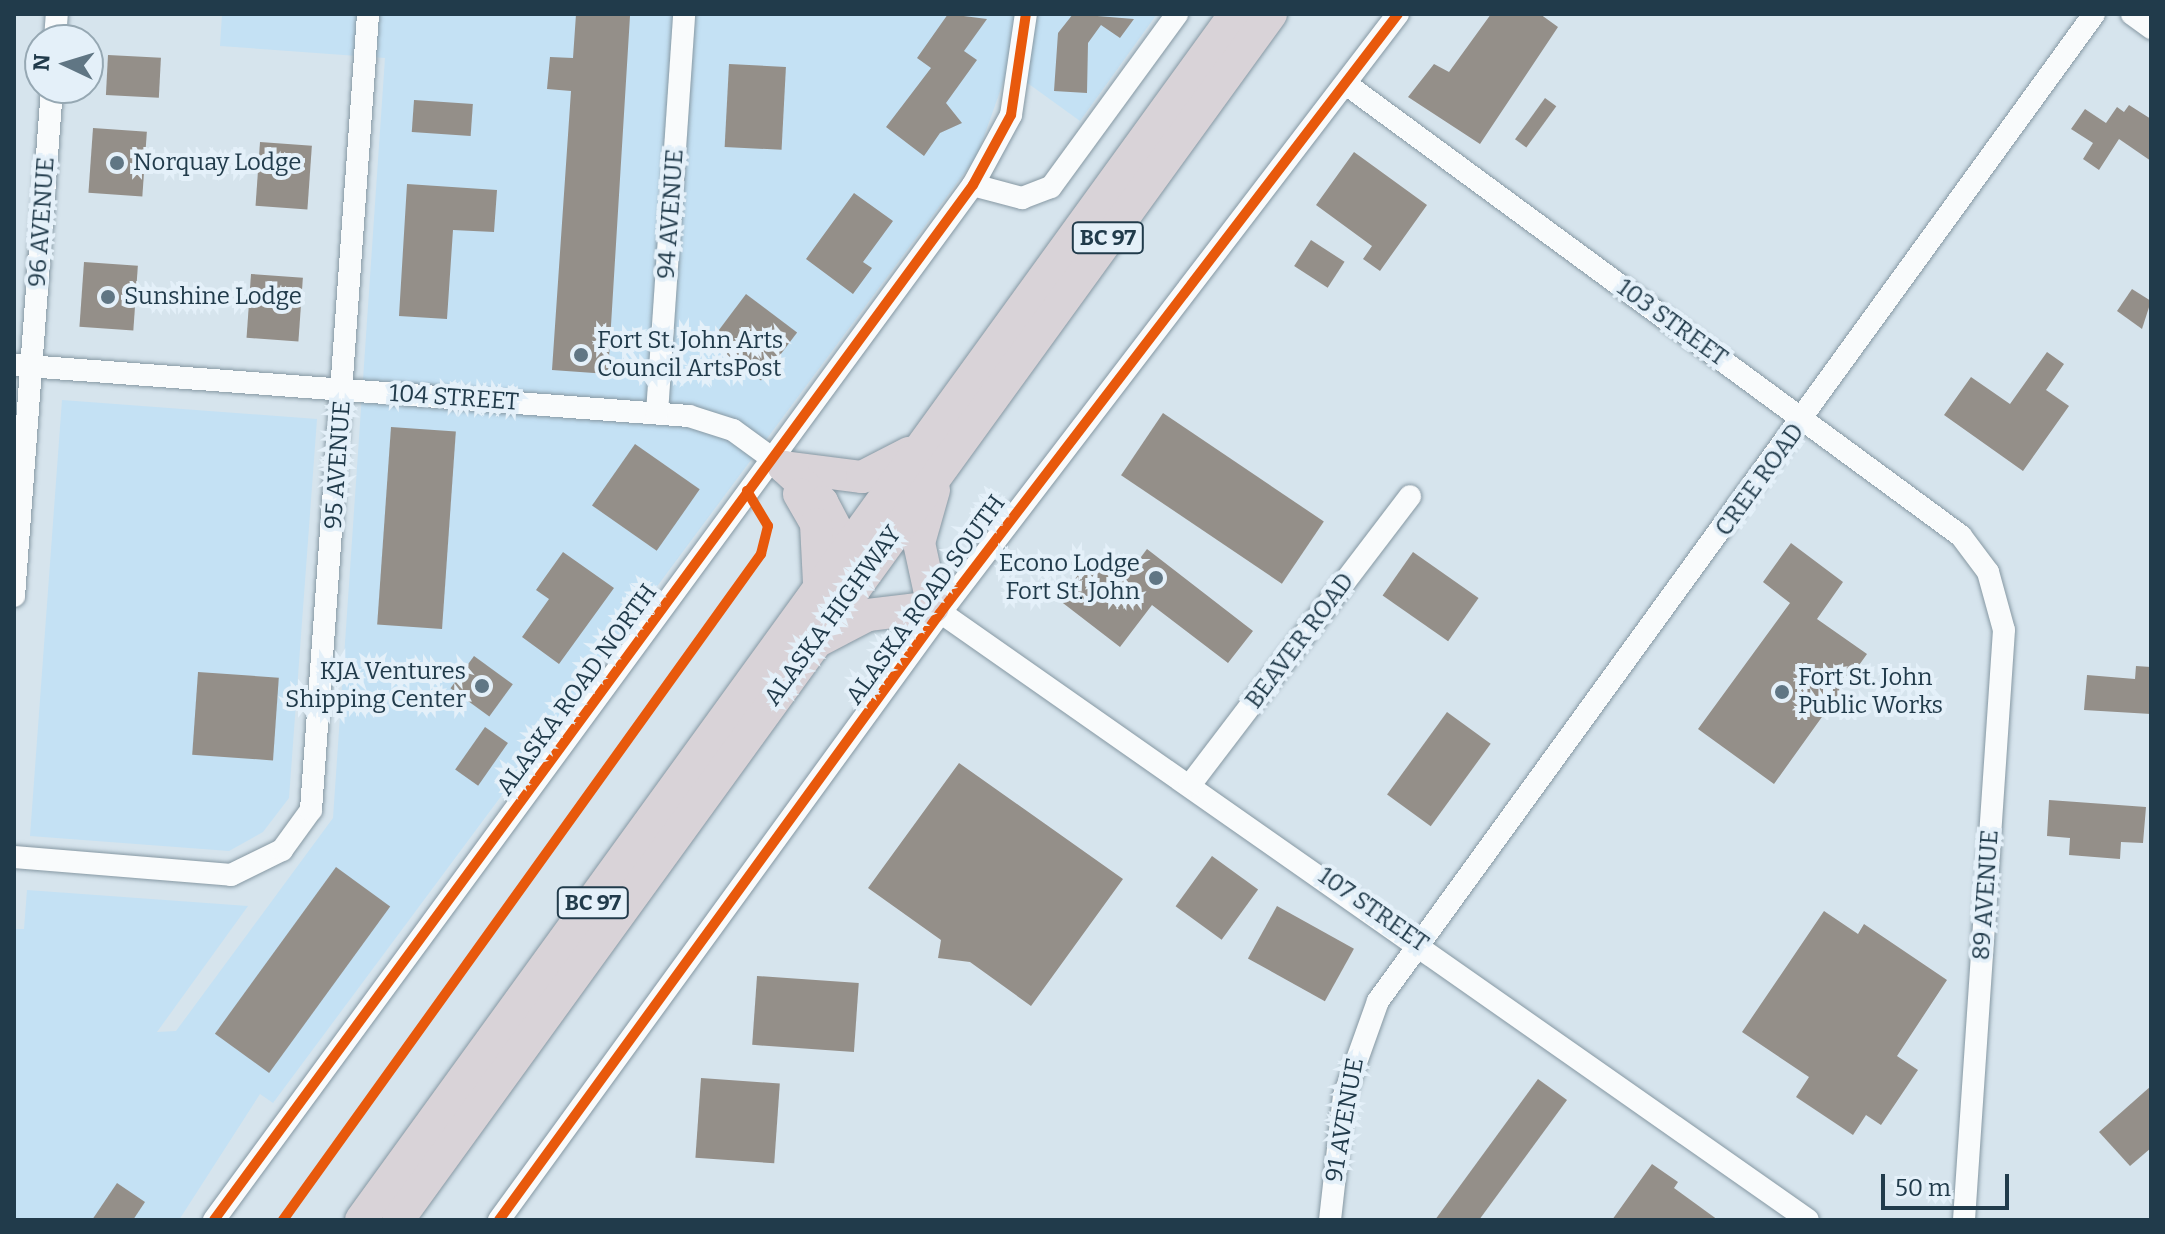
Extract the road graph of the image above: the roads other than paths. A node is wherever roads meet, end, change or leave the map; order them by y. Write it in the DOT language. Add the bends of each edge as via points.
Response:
graph roads {
  1 [pos="368,14"];
  2 [pos="684,14"];
  3 [pos="1026,14"];
  4 [pos="1177,14"];
  5 [pos="1235,14"];
  6 [pos="1271,14"];
  7 [pos="1398,14"];
  8 [pos="2094,14"];
  9 [pos="2132,14"];
  10 [pos="2151,28"];
  11 [pos="1346,84"];
  12 [pos="50,104"];
  13 [pos="973,185"];
  14 [pos="22,365"];
  15 [pos="344,390"];
  16 [pos="657,413"];
  17 [pos="1804,420"];
  18 [pos="932,454"];
  19 [pos="778,462"];
  20 [pos="890,487"];
  21 [pos="1410,496"];
  22 [pos="889,537"];
  23 [pos="848,542"];
  24 [pos="1988,572"];
  25 [pos="857,581"];
  26 [pos="819,583"];
  27 [pos="14,596"];
  28 [pos="937,610"];
  29 [pos="809,648"];
  30 [pos="1190,785"];
  31 [pos="14,857"];
  32 [pos="1419,942"];
  33 [pos="214,1220"];
  34 [pos="361,1220"];
  35 [pos="398,1220"];
  36 [pos="499,1220"];
  37 [pos="1330,1220"];
  38 [pos="1808,1220"];
  39 [pos="1964,1220"];
  1 -- 15 [label="street, 95 AVENUE"];
  2 -- 16 [label="street, 94 AVENUE"];
  3 -- 13 [label="street, ALASKA ROAD NORTH" via="1011,115"];
  4 -- 13 [label="street" via="1051,187 1022,198"];
  5 -- 18 [label="highway, ALASKA HIGHWAY / BC 97"];
  6 -- 18 [label="highway, ALASKA HIGHWAY / BC 97"];
  7 -- 11 [label="street, ALASKA ROAD SOUTH"];
  8 -- 17 [label="street, CREE ROAD"];
  9 -- 10 [label="street"];
  11 -- 17 [label="street, 103 STREET"];
  11 -- 28 [label="street, ALASKA ROAD SOUTH"];
  12 -- 14 [label="street, 96 AVENUE"];
  13 -- 19 [label="street, ALASKA ROAD NORTH"];
  14 -- 15 [label="street, 104 STREET"];
  14 -- 27 [label="street, 96 AVENUE"];
  15 -- 16 [label="street, 104 STREET"];
  15 -- 31 [label="street, 95 AVENUE" via="311,810 282,850 231,875"];
  16 -- 19 [label="street, 104 STREET" via="716,422"];
  17 -- 24 [label="street, 103 STREET" via="1961,536"];
  17 -- 32 [label="street, CREE ROAD"];
  18 -- 19 [label="highway" via="862,477"];
  18 -- 20 [label="highway, ALASKA HIGHWAY / BC 97"];
  18 -- 22 [label="highway, ALASKA HIGHWAY / BC 97"];
  18 -- 28 [label="highway" via="919,543"];
  19 -- 23 [label="highway" via="822,502"];
  19 -- 26 [label="highway" via="816,524"];
  19 -- 33 [label="street, ALASKA ROAD NORTH"];
  20 -- 22 [label="highway"];
  20 -- 23 [label="highway, ALASKA HIGHWAY / BC 97"];
  21 -- 30 [label="street, BEAVER ROAD"];
  22 -- 25 [label="highway, ALASKA HIGHWAY / BC 97"];
  22 -- 28 [label="highway"];
  23 -- 25 [label="highway"];
  23 -- 26 [label="highway, ALASKA HIGHWAY / BC 97"];
  24 -- 39 [label="street, 89 AVENUE" via="2004,630"];
  25 -- 29 [label="highway, ALASKA HIGHWAY / BC 97"];
  26 -- 34 [label="highway, ALASKA HIGHWAY / BC 97"];
  28 -- 29 [label="highway" via="868,615"];
  28 -- 30 [label="street, 107 STREET"];
  28 -- 36 [label="street, ALASKA ROAD SOUTH"];
  29 -- 35 [label="highway, ALASKA HIGHWAY / BC 97"];
  30 -- 32 [label="street, 107 STREET"];
  32 -- 37 [label="street, 91 AVENUE" via="1378,1001 1359,1046 1335,1149"];
  32 -- 38 [label="street, 107 STREET"];
}
